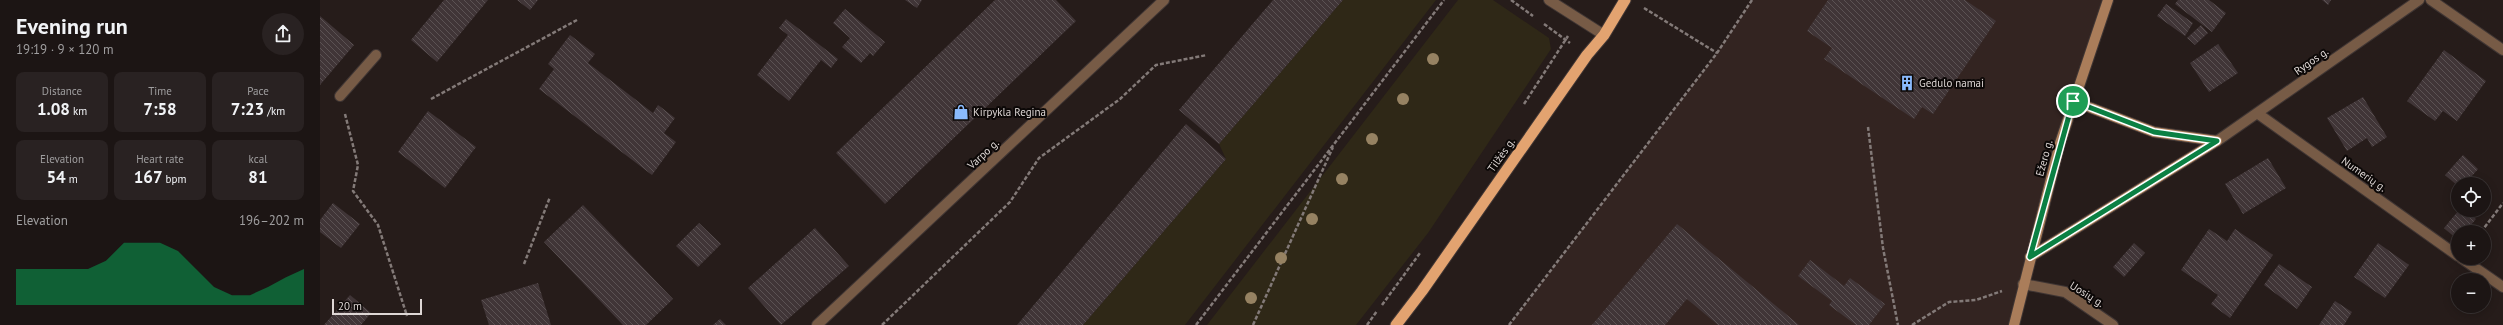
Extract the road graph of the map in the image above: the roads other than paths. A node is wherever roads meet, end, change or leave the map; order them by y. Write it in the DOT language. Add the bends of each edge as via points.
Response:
graph roads {
  1 [pos="1164,0"];
  2 [pos="1549,0"];
  3 [pos="1625,0"];
  4 [pos="2108,0"];
  5 [pos="2419,0"];
  6 [pos="2432,0"];
  7 [pos="1604,35"];
  8 [pos="2503,50"];
  9 [pos="376,55"];
  10 [pos="340,96"];
  11 [pos="2073,101"];
  12 [pos="2257,113"];
  13 [pos="2217,141"];
  14 [pos="2451,251"];
  15 [pos="2030,257"];
  16 [pos="2471,265"];
  17 [pos="2023,284"];
  18 [pos="2503,287"];
  19 [pos="817,325"];
  20 [pos="1396,325"];
  21 [pos="2014,325"];
  22 [pos="2113,325"];
  1 -- 19 [label="street, Varpo g."];
  2 -- 7 [label="street"];
  3 -- 7 [label="highway, Tilžės g."];
  4 -- 11 [label="main road, Ežero g."];
  5 -- 12 [label="street, Rygos g."];
  6 -- 8 [label="street"];
  7 -- 20 [label="highway, Tilžės g." via="1587,55"];
  9 -- 10 [label="street"];
  11 -- 13 [label="main road" via="2154,132"];
  11 -- 15 [label="main road, Ežero g."];
  12 -- 13 [label="street, Rygos g."];
  12 -- 14 [label="street, Numerių g."];
  13 -- 15 [label="main road"];
  15 -- 17 [label="main road, Ežero g."];
  16 -- 18 [label="street"];
  17 -- 21 [label="main road, Ežero g."];
  17 -- 22 [label="street, Uosių g." via="2065,292"];
}
